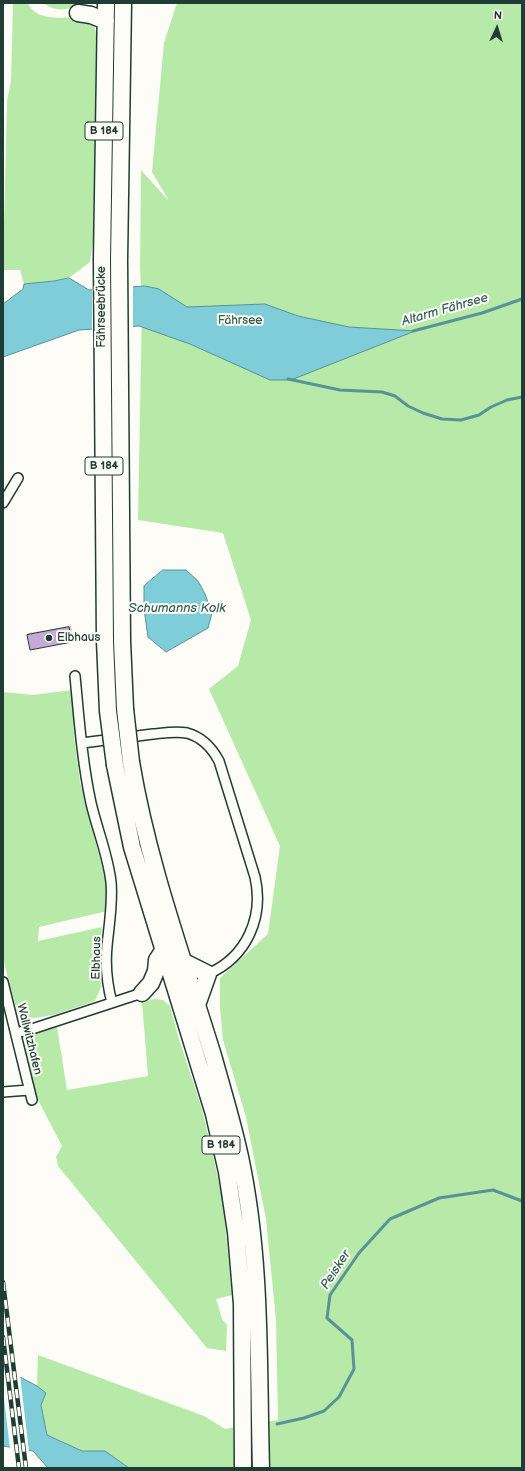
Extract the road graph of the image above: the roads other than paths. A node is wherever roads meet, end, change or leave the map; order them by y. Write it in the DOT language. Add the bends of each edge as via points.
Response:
graph roads {
  1 [pos="88,3"];
  2 [pos="106,3"];
  3 [pos="123,3"];
  4 [pos="106,21"];
  5 [pos="18,478"];
  6 [pos="3,503"];
  7 [pos="75,676"];
  8 [pos="82,743"];
  9 [pos="163,952"];
  10 [pos="184,962"];
  11 [pos="208,974"];
  12 [pos="3,982"];
  13 [pos="176,992"];
  14 [pos="142,993"];
  15 [pos="112,1003"];
  16 [pos="197,1005"];
  17 [pos="16,1033"];
  18 [pos="29,1090"];
  19 [pos="3,1092"];
  20 [pos="32,1100"];
  21 [pos="243,1468"];
  22 [pos="261,1468"];
  1 -- 4 [label="highway" via="78,13"];
  2 -- 4 [label="highway, B 184"];
  3 -- 10 [label="highway, Fährseebrücke / B 184, bridge" via="119,260 122,641 125,709 131,762 146,835"];
  4 -- 9 [label="highway, Fährseebrücke / B 184, bridge" via="102,260 105,641 108,711 115,765 132,847"];
  5 -- 6 [label="street"];
  7 -- 8 [label="street, Elbhaus"];
  8 -- 11 [label="street" via="179,732 200,739 216,754 255,877 258,900 255,921 242,947 226,963"];
  8 -- 15 [label="street, Elbhaus" via="91,803 111,884 106,962"];
  9 -- 13 [label="highway, B 184"];
  9 -- 14 [label="highway" via="157,960 151,983"];
  10 -- 11 [label="highway"];
  10 -- 16 [label="highway, B 184"];
  11 -- 16 [label="highway"];
  12 -- 17 [label="street, Wallwitzhafen"];
  13 -- 14 [label="highway"];
  13 -- 21 [label="highway, B 184" via="214,1114 232,1202 242,1304"];
  14 -- 15 [label="street"];
  15 -- 17 [label="street"];
  16 -- 22 [label="highway, B 184" via="234,1129 249,1208 258,1311"];
  17 -- 18 [label="street, Wallwitzhafen"];
  18 -- 19 [label="street"];
  18 -- 20 [label="street, Wallwitzhafen"];
}
